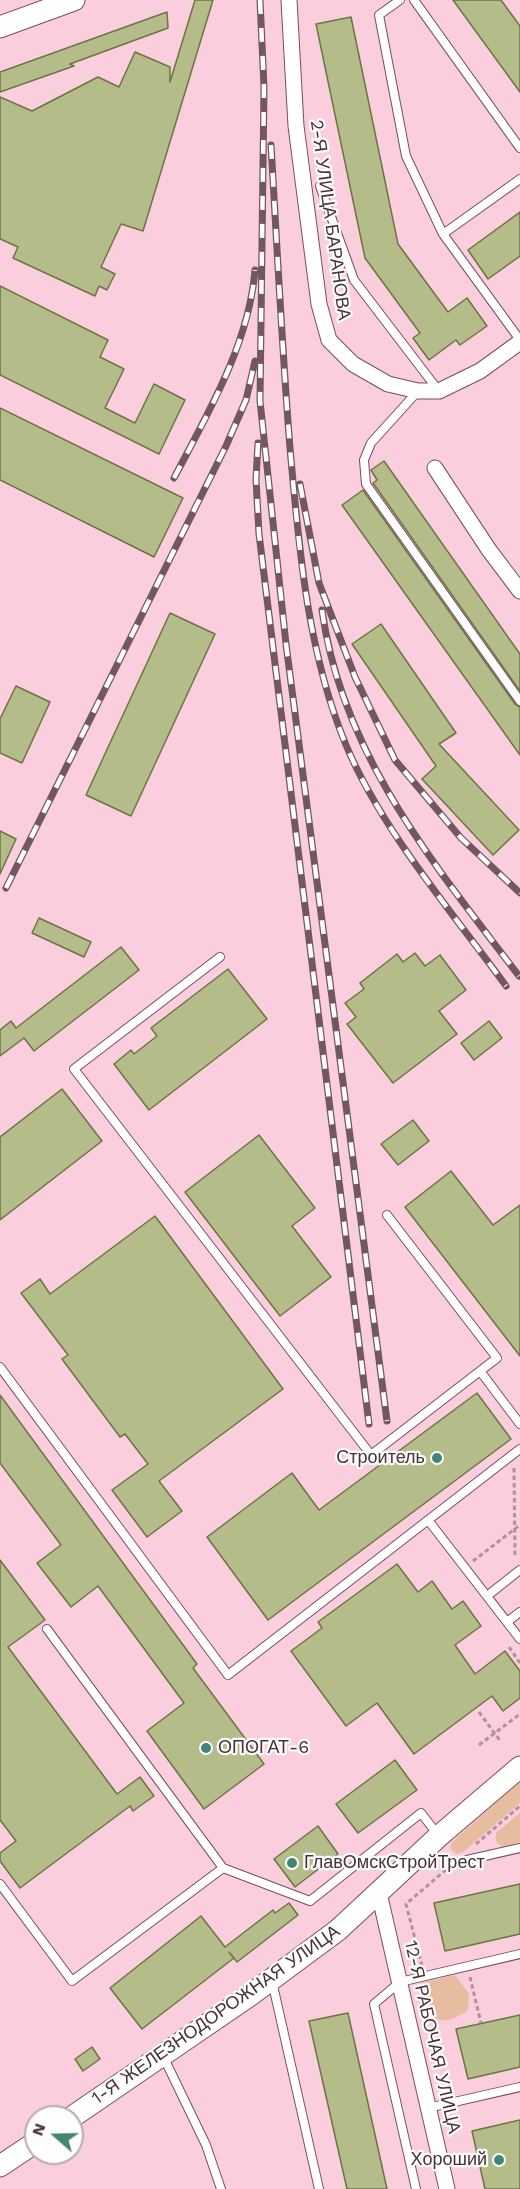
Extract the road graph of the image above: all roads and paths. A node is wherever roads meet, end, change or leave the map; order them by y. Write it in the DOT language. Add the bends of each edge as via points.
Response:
graph roads {
  1 [pos="74,0"];
  2 [pos="289,0"];
  3 [pos="400,0"];
  4 [pos="414,0"];
  5 [pos="0,27"];
  6 [pos="520,148"];
  7 [pos="520,178"];
  8 [pos="320,186"];
  9 [pos="443,234"];
  10 [pos="520,341"];
  11 [pos="418,391"];
  12 [pos="439,391"];
  13 [pos="435,468"];
  14 [pos="520,591"];
  15 [pos="520,701"];
  16 [pos="220,957"];
  17 [pos="387,1215"];
  18 [pos="0,1367"];
  19 [pos="480,1371"];
  20 [pos="520,1424"];
  21 [pos="517,1451"];
  22 [pos="428,1520"];
  23 [pos="520,1524"];
  24 [pos="514,1529"];
  25 [pos="465,1567"];
  26 [pos="517,1573"];
  27 [pos="487,1596"];
  28 [pos="520,1612"];
  29 [pos="507,1622"];
  30 [pos="46,1629"];
  31 [pos="520,1639"];
  32 [pos="509,1648"];
  33 [pos="520,1663"];
  34 [pos="480,1712"];
  35 [pos="520,1714"];
  36 [pos="495,1732"];
  37 [pos="501,1742"];
  38 [pos="478,1744"];
  39 [pos="520,1767"];
  40 [pos="520,1806"];
  41 [pos="439,1836"];
  42 [pos="520,1848"];
  43 [pos="468,1851"];
  44 [pos="463,1859"];
  45 [pos="223,1868"];
  46 [pos="0,1884"];
  47 [pos="379,1893"];
  48 [pos="520,1954"];
  49 [pos="468,1966"];
  50 [pos="424,1977"];
  51 [pos="272,1979"];
  52 [pos="400,1982"];
  53 [pos="481,2023"];
  54 [pos="163,2055"];
  55 [pos="520,2087"];
  56 [pos="428,2108"];
  57 [pos="84,2109"];
  58 [pos="24,2150"];
  59 [pos="0,2166"];
  60 [pos="221,2189"];
  61 [pos="319,2189"];
  62 [pos="416,2189"];
  63 [pos="447,2189"];
  1 -- 5 [label="street"];
  2 -- 11 [label="street, 2-Я УЛИЦА БАРАНОВА" via="296,126 320,304 329,340 353,364 388,384"];
  3 -- 9 [label="lane" via="379,15 406,156"];
  4 -- 6 [label="lane"];
  7 -- 9 [label="lane"];
  8 -- 12 [label="lane" via="354,280"];
  9 -- 10 [label="lane"];
  10 -- 12 [label="street" via="480,371"];
  11 -- 12 [label="street, 2-Я УЛИЦА БАРАНОВА"];
  11 -- 15 [label="lane" via="371,443 364,460 366,484"];
  13 -- 14 [label="street"];
  16 -- 19 [label="lane" via="74,1069 371,1455"];
  17 -- 19 [label="lane" via="497,1358"];
  18 -- 22 [label="lane" via="228,1675"];
  19 -- 20 [label="lane"];
  21 -- 22 [label="lane"];
  21 -- 24 [label="path"];
  22 -- 25 [label="lane"];
  23 -- 24 [label="path"];
  24 -- 25 [label="path"];
  24 -- 26 [label="path"];
  25 -- 27 [label="lane"];
  26 -- 27 [label="lane"];
  27 -- 29 [label="lane"];
  28 -- 29 [label="lane"];
  29 -- 31 [label="lane"];
  30 -- 45 [label="lane"];
  32 -- 33 [label="path"];
  34 -- 36 [label="path"];
  35 -- 36 [label="path"];
  36 -- 37 [label="path"];
  36 -- 38 [label="path"];
  39 -- 41 [label="street, 1-Я ЖЕЛЕЗНОДОРОЖНАЯ УЛИЦА"];
  40 -- 43 [label="path"];
  41 -- 45 [label="lane" via="421,1813 310,1901"];
  41 -- 47 [label="street, 1-Я ЖЕЛЕЗНОДОРОЖНАЯ УЛИЦА"];
  42 -- 44 [label="lane"];
  44 -- 50 [label="path" via="406,1904"];
  45 -- 46 [label="lane" via="72,1981"];
  47 -- 51 [label="street, 1-Я ЖЕЛЕЗНОДОРОЖНАЯ УЛИЦА" via="338,1930"];
  47 -- 52 [label="street, 12-Я РАБОЧАЯ УЛИЦА"];
  48 -- 49 [label="lane"];
  49 -- 50 [label="lane"];
  49 -- 53 [label="path"];
  50 -- 52 [label="lane"];
  51 -- 54 [label="street, 1-Я ЖЕЛЕЗНОДОРОЖНАЯ УЛИЦА"];
  51 -- 61 [label="lane"];
  52 -- 56 [label="street, 12-Я РАБОЧАЯ УЛИЦА"];
  52 -- 62 [label="lane" via="374,2004"];
  54 -- 57 [label="street, 1-Я ЖЕЛЕЗНОДОРОЖНАЯ УЛИЦА"];
  54 -- 60 [label="lane" via="206,2145"];
  55 -- 56 [label="lane"];
  56 -- 63 [label="street, 12-Я РАБОЧАЯ УЛИЦА"];
  58 -- 59 [label="street"];
}
